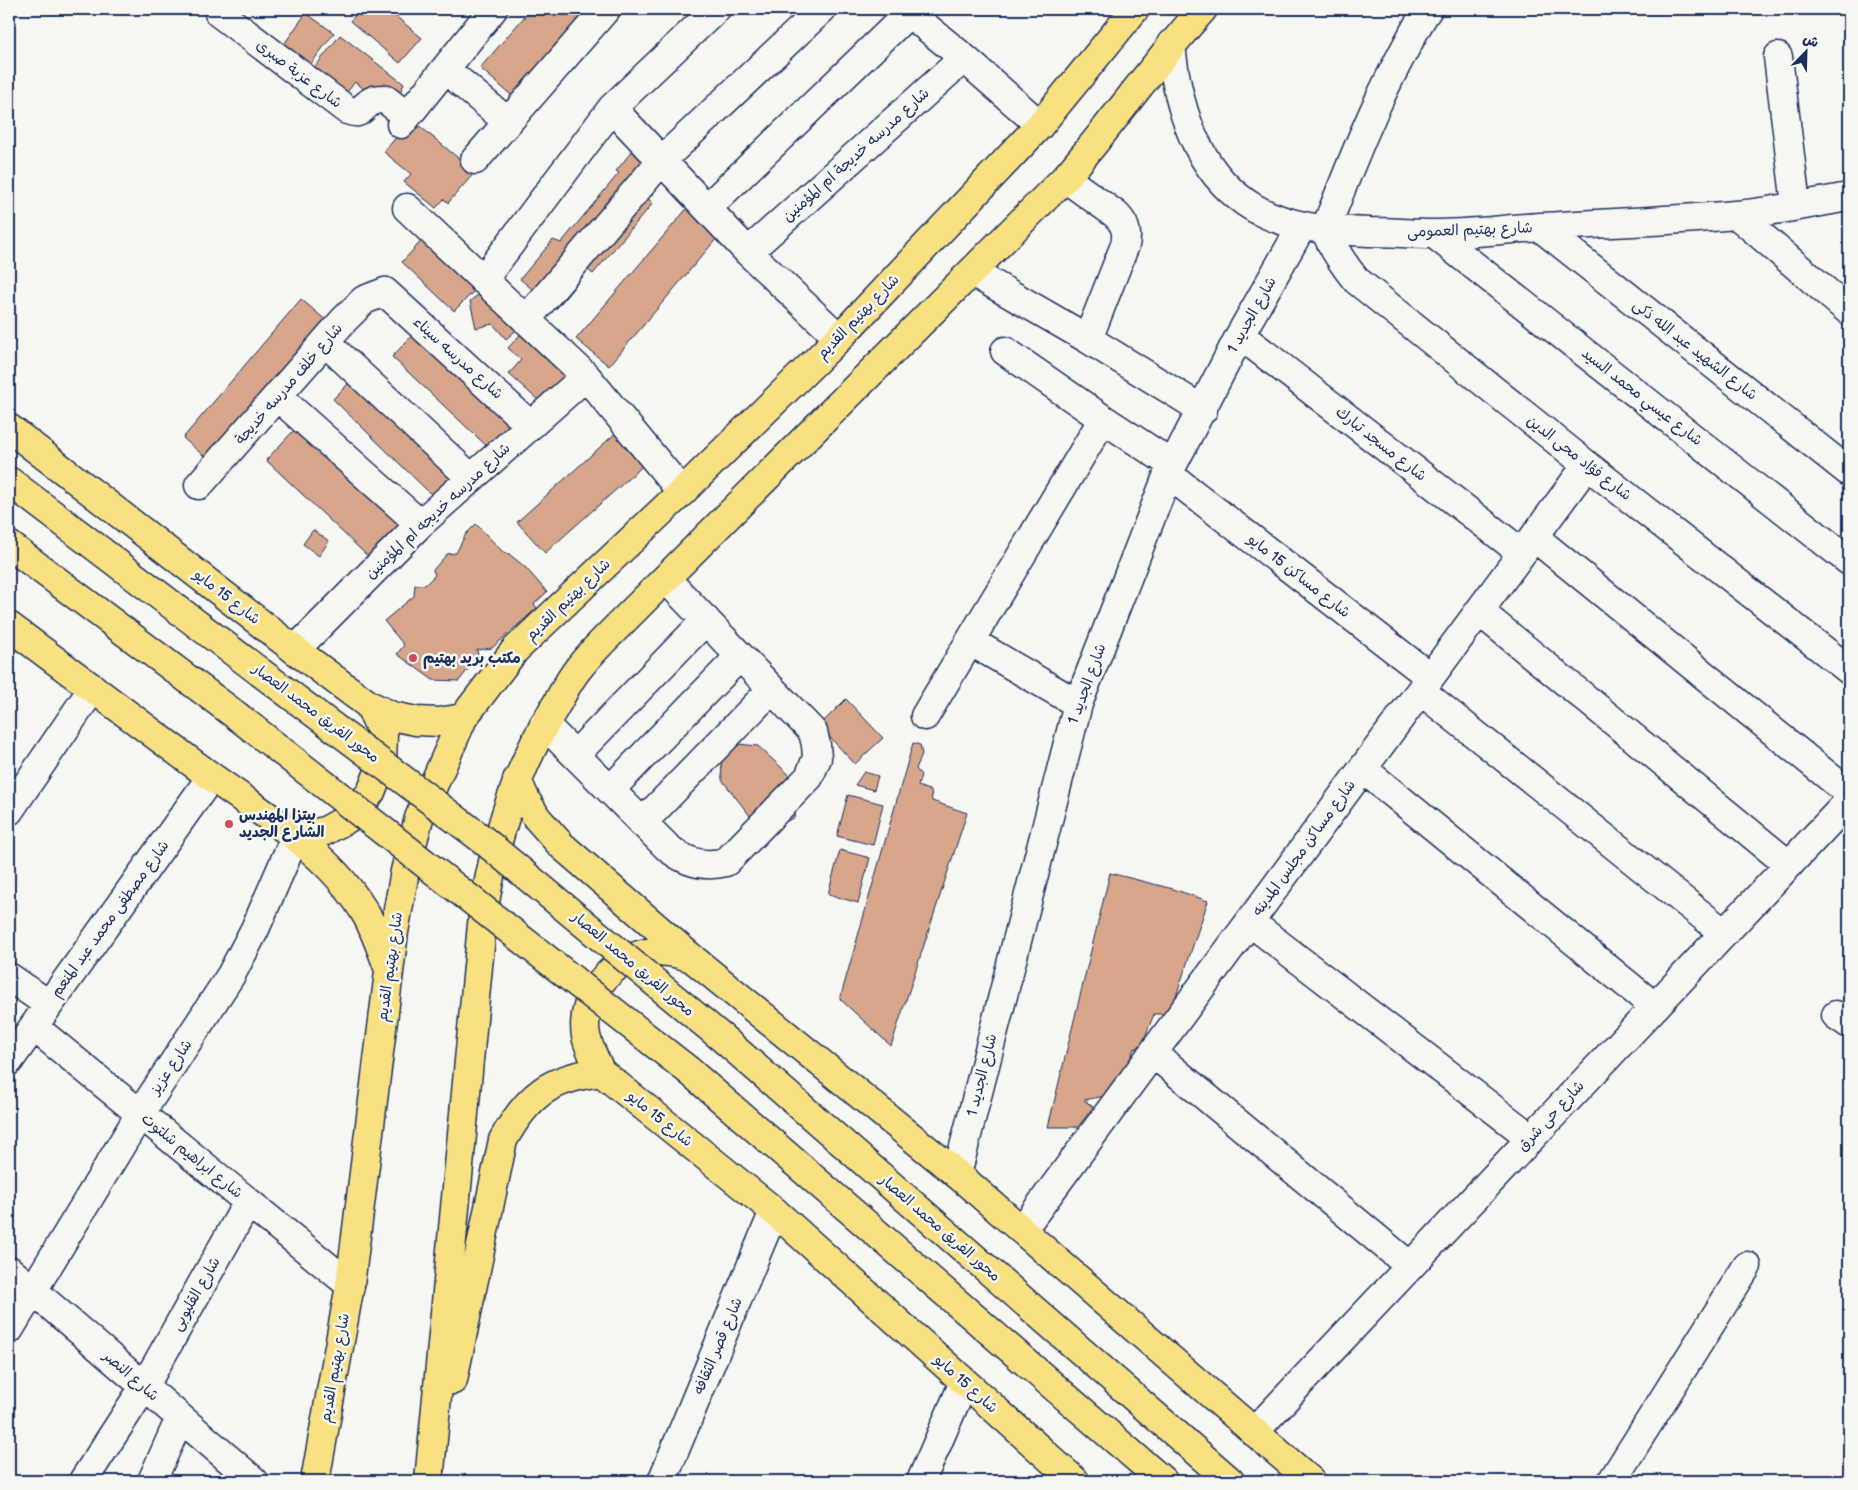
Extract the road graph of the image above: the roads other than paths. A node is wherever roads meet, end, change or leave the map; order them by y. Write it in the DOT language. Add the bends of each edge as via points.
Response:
graph roads {
  1 [pos="493,9"];
  2 [pos="606,9"];
  3 [pos="716,9"];
  4 [pos="822,9"];
  5 [pos="1135,9"];
  6 [pos="1203,9"];
  7 [pos="1428,9"];
  8 [pos="907,11"];
  9 [pos="219,13"];
  10 [pos="1171,44"];
  11 [pos="1778,57"];
  12 [pos="964,58"];
  13 [pos="445,69"];
  14 [pos="612,108"];
  15 [pos="508,122"];
  16 [pos="1040,125"];
  17 [pos="475,160"];
  18 [pos="661,161"];
  19 [pos="1065,178"];
  20 [pos="1849,197"];
  21 [pos="1796,205"];
  22 [pos="407,208"];
  23 [pos="707,208"];
  24 [pos="1737,215"];
  25 [pos="1540,227"];
  26 [pos="1313,228"];
  27 [pos="1434,234"];
  28 [pos="748,252"];
  29 [pos="972,272"];
  30 [pos="483,280"];
  31 [pos="385,292"];
  32 [pos="1849,311"];
  33 [pos="526,320"];
  34 [pos="1240,335"];
  35 [pos="839,338"];
  36 [pos="1088,339"];
  37 [pos="325,342"];
  38 [pos="1004,351"];
  39 [pos="586,376"];
  40 [pos="278,396"];
  41 [pos="1203,410"];
  42 [pos="1103,419"];
  43 [pos="530,425"];
  44 [pos="9,428"];
  45 [pos="1587,465"];
  46 [pos="1171,470"];
  47 [pos="1849,472"];
  48 [pos="471,478"];
  49 [pos="9,481"];
  50 [pos="199,485"];
  51 [pos="682,492"];
  52 [pos="420,524"];
  53 [pos="9,545"];
  54 [pos="1528,545"];
  55 [pos="1849,561"];
  56 [pos="666,579"];
  57 [pos="1479,611"];
  58 [pos="706,620"];
  59 [pos="9,626"];
  60 [pos="970,641"];
  61 [pos="295,650"];
  62 [pos="740,656"];
  63 [pos="1849,670"];
  64 [pos="1426,684"];
  65 [pos="93,688"];
  66 [pos="772,689"];
  67 [pos="1078,704"];
  68 [pos="369,705"];
  69 [pos="925,716"];
  70 [pos="463,718"];
  71 [pos="544,724"];
  72 [pos="575,756"];
  73 [pos="1362,769"];
  74 [pos="211,777"];
  75 [pos="518,780"];
  76 [pos="610,790"];
  77 [pos="1849,793"];
  78 [pos="1849,801"];
  79 [pos="9,811"];
  80 [pos="642,822"];
  81 [pos="295,837"];
  82 [pos="1789,865"];
  83 [pos="1250,922"];
  84 [pos="1724,934"];
  85 [pos="693,959"];
  86 [pos="389,972"];
  87 [pos="9,977"];
  88 [pos="48,1004"];
  89 [pos="1655,1007"];
  90 [pos="34,1027"];
  91 [pos="1153,1053"];
  92 [pos="9,1062"];
  93 [pos="601,1072"];
  94 [pos="140,1114"];
  95 [pos="1531,1138"];
  96 [pos="957,1174"];
  97 [pos="248,1202"];
  98 [pos="774,1211"];
  99 [pos="1022,1230"];
  100 [pos="1410,1266"];
  101 [pos="1748,1266"];
  102 [pos="9,1270"];
  103 [pos="350,1285"];
  104 [pos="34,1290"];
  105 [pos="9,1330"];
  106 [pos="964,1382"];
  107 [pos="144,1387"];
  108 [pos="180,1418"];
  109 [pos="1254,1432"];
  110 [pos="84,1481"];
  111 [pos="152,1481"];
  112 [pos="254,1481"];
  113 [pos="315,1481"];
  114 [pos="430,1481"];
  115 [pos="662,1481"];
  116 [pos="922,1481"];
  117 [pos="1075,1481"];
  118 [pos="1163,1481"];
  119 [pos="1230,1481"];
  120 [pos="1311,1481"];
  121 [pos="1612,1481"];
  1 -- 13 [label="street"];
  2 -- 15 [label="street"];
  3 -- 14 [label="street"];
  4 -- 18 [label="street"];
  5 -- 16 [label="main road, شارع بهتيم القديم"];
  6 -- 10 [label="main road"];
  7 -- 26 [label="street, شارع الجديد 1"];
  8 -- 12 [label="street"];
  8 -- 23 [label="street"];
  9 -- 13 [label="street, شارع عزبة صبرى" via="355,113 370,101 385,99 404,120"];
  10 -- 19 [label="main road"];
  10 -- 26 [label="street, شارع بهتيم العمومى" via="1179,99 1200,151 1215,174 1254,208 1277,219"];
  11 -- 21 [label="street"];
  12 -- 16 [label="street"];
  12 -- 28 [label="street, شارع مدرسه خديجة ام المؤمنين"];
  13 -- 15 [label="street"];
  14 -- 18 [label="street"];
  14 -- 30 [label="street"];
  15 -- 17 [label="street"];
  16 -- 35 [label="main road, شارع بهتيم القديم"];
  18 -- 23 [label="street"];
  18 -- 33 [label="street"];
  19 -- 29 [label="main road"];
  19 -- 36 [label="street" via="1122,220 1127,237"];
  20 -- 21 [label="street, شارع بهتيم العمومى"];
  21 -- 24 [label="street, شارع بهتيم العمومى"];
  22 -- 30 [label="street"];
  23 -- 28 [label="street"];
  24 -- 25 [label="street, شارع بهتيم العمومى"];
  24 -- 32 [label="street"];
  25 -- 27 [label="street, شارع بهتيم العمومى"];
  25 -- 47 [label="street, شارع الشهيد عبد الله ذكى"];
  26 -- 27 [label="street, شارع بهتيم العمومى"];
  26 -- 34 [label="street, شارع الجديد 1"];
  26 -- 45 [label="street, شارع فؤاد محى الدين" via="1356,280"];
  27 -- 55 [label="street, شارع عيسي محمد السيد"];
  28 -- 35 [label="street"];
  29 -- 36 [label="street"];
  29 -- 56 [label="main road"];
  30 -- 33 [label="street"];
  31 -- 37 [label="street, شارع خلف مدرسه خديجة" via="364,300"];
  31 -- 43 [label="street, شارع مدرسه سيناء"];
  33 -- 39 [label="street"];
  34 -- 41 [label="street, شارع الجديد 1"];
  34 -- 54 [label="street, شارع مسجد تبارك"];
  35 -- 51 [label="main road, شارع بهتيم القديم"];
  36 -- 41 [label="street"];
  37 -- 40 [label="street, شارع خلف مدرسه خديجة"];
  37 -- 48 [label="street"];
  38 -- 42 [label="street, شارع مساكن 15 مايو"];
  39 -- 43 [label="street, شارع مدرسه خديجه ام المؤمنين"];
  39 -- 51 [label="street"];
  40 -- 50 [label="street, شارع خلف مدرسه خديجة"];
  40 -- 52 [label="street"];
  41 -- 46 [label="street, شارع الجديد 1"];
  42 -- 46 [label="street, شارع مساكن 15 مايو"];
  42 -- 60 [label="street"];
  43 -- 48 [label="street, شارع مدرسه خديجه ام المؤمنين"];
  44 -- 61 [label="main road, شارع 15 مايو"];
  45 -- 54 [label="street, شارع مساكن مجلس المدينه"];
  45 -- 63 [label="street, شارع فؤاد محى الدين"];
  46 -- 64 [label="street, شارع مساكن 15 مايو"];
  46 -- 67 [label="street, شارع الجديد 1"];
  48 -- 52 [label="street, شارع مدرسه خديجه ام المؤمنين"];
  49 -- 119 [label="main road, محور الفريق محمد العصار, bridge" via="482,839 721,1037"];
  51 -- 70 [label="main road, شارع بهتيم القديم" via="516,650"];
  52 -- 61 [label="street, شارع مدرسه خديجه ام المؤمنين"];
  53 -- 118 [label="main road, bridge" via="237,716 688,1070"];
  54 -- 57 [label="street, شارع مساكن مجلس المدينه"];
  54 -- 77 [label="street, شارع مسجد تبارك"];
  56 -- 58 [label="street"];
  56 -- 71 [label="main road" via="577,670"];
  57 -- 64 [label="street, شارع مساكن مجلس المدينه"];
  57 -- 82 [label="street"];
  58 -- 62 [label="street"];
  58 -- 72 [label="street"];
  59 -- 65 [label="main road"];
  60 -- 67 [label="street"];
  60 -- 69 [label="street"];
  61 -- 68 [label="main road, شارع 15 مايو"];
  62 -- 66 [label="street"];
  62 -- 76 [label="street"];
  64 -- 73 [label="street, شارع مساكن مجلس المدينه"];
  64 -- 84 [label="street, شارع مساكن 15 مايو"];
  65 -- 74 [label="main road"];
  65 -- 79 [label="street"];
  66 -- 80 [label="street"];
  66 -- 80 [label="street" via="813,732 817,758 809,777 726,862 708,865 679,857"];
  67 -- 96 [label="street, شارع الجديد 1"];
  68 -- 70 [label="main road, شارع 15 مايو" via="392,716 416,721 440,722"];
  68 -- 81 [label="main road" via="383,734 382,764 371,792 352,816 325,831"];
  70 -- 86 [label="main road, شارع بهتيم القديم" via="419,818 405,871"];
  71 -- 72 [label="street"];
  71 -- 75 [label="main road"];
  72 -- 76 [label="street"];
  73 -- 83 [label="street, شارع مساكن مجلس المدينه"];
  73 -- 89 [label="street"];
  74 -- 81 [label="main road"];
  74 -- 88 [label="street, شارع مصطفى محمد عبد المنعم"];
  75 -- 85 [label="main road" via="526,800 548,832"];
  75 -- 114 [label="main road" via="492,859 483,914"];
  76 -- 80 [label="street"];
  78 -- 82 [label="street, شارع حى شرق"];
  81 -- 86 [label="main road" via="335,874 368,918"];
  81 -- 94 [label="street, شارع عزيز" via="231,975"];
  82 -- 84 [label="street, شارع حى شرق"];
  83 -- 91 [label="street, شارع مساكن مجلس المدينه"];
  83 -- 95 [label="street"];
  84 -- 89 [label="street, شارع حى شرق"];
  85 -- 93 [label="main road" via="674,952 634,956 602,979 588,1009 586,1035 591,1054"];
  85 -- 96 [label="main road"];
  86 -- 103 [label="main road, شارع بهتيم القديم"];
  87 -- 88 [label="street"];
  88 -- 90 [label="street, شارع مصطفى محمد عبد المنعم"];
  89 -- 95 [label="street, شارع حى شرق"];
  90 -- 92 [label="street, شارع مصطفى محمد عبد المنعم"];
  90 -- 94 [label="street, شارع ابراهيم شلتوت"];
  91 -- 99 [label="street, شارع مساكن مجلس المدينه"];
  91 -- 100 [label="street"];
  93 -- 98 [label="main road, شارع 15 مايو"];
  93 -- 114 [label="main road" via="576,1075 553,1084 532,1099 515,1118 503,1140"];
  94 -- 97 [label="street, شارع ابراهيم شلتوت"];
  94 -- 104 [label="street, شارع عزيز"];
  95 -- 100 [label="street, شارع حى شرق"];
  96 -- 99 [label="main road"];
  97 -- 103 [label="street, شارع ابراهيم شلتوت"];
  97 -- 107 [label="street, شارع القليوبى"];
  98 -- 106 [label="main road, شارع 15 مايو"];
  98 -- 115 [label="street, شارع قصر الثقافه"];
  99 -- 109 [label="main road"];
  100 -- 109 [label="street, شارع حى شرق"];
  101 -- 121 [label="street"];
  102 -- 104 [label="street, شارع النصر"];
  103 -- 113 [label="main road, شارع بهتيم القديم"];
  104 -- 105 [label="street, شارع عزيز"];
  104 -- 107 [label="street, شارع النصر"];
  106 -- 116 [label="street"];
  106 -- 117 [label="main road, شارع 15 مايو"];
  107 -- 108 [label="street, شارع النصر"];
  107 -- 110 [label="street, شارع القليوبى"];
  108 -- 111 [label="street"];
  108 -- 112 [label="street, شارع النصر"];
  109 -- 120 [label="main road"];
}
